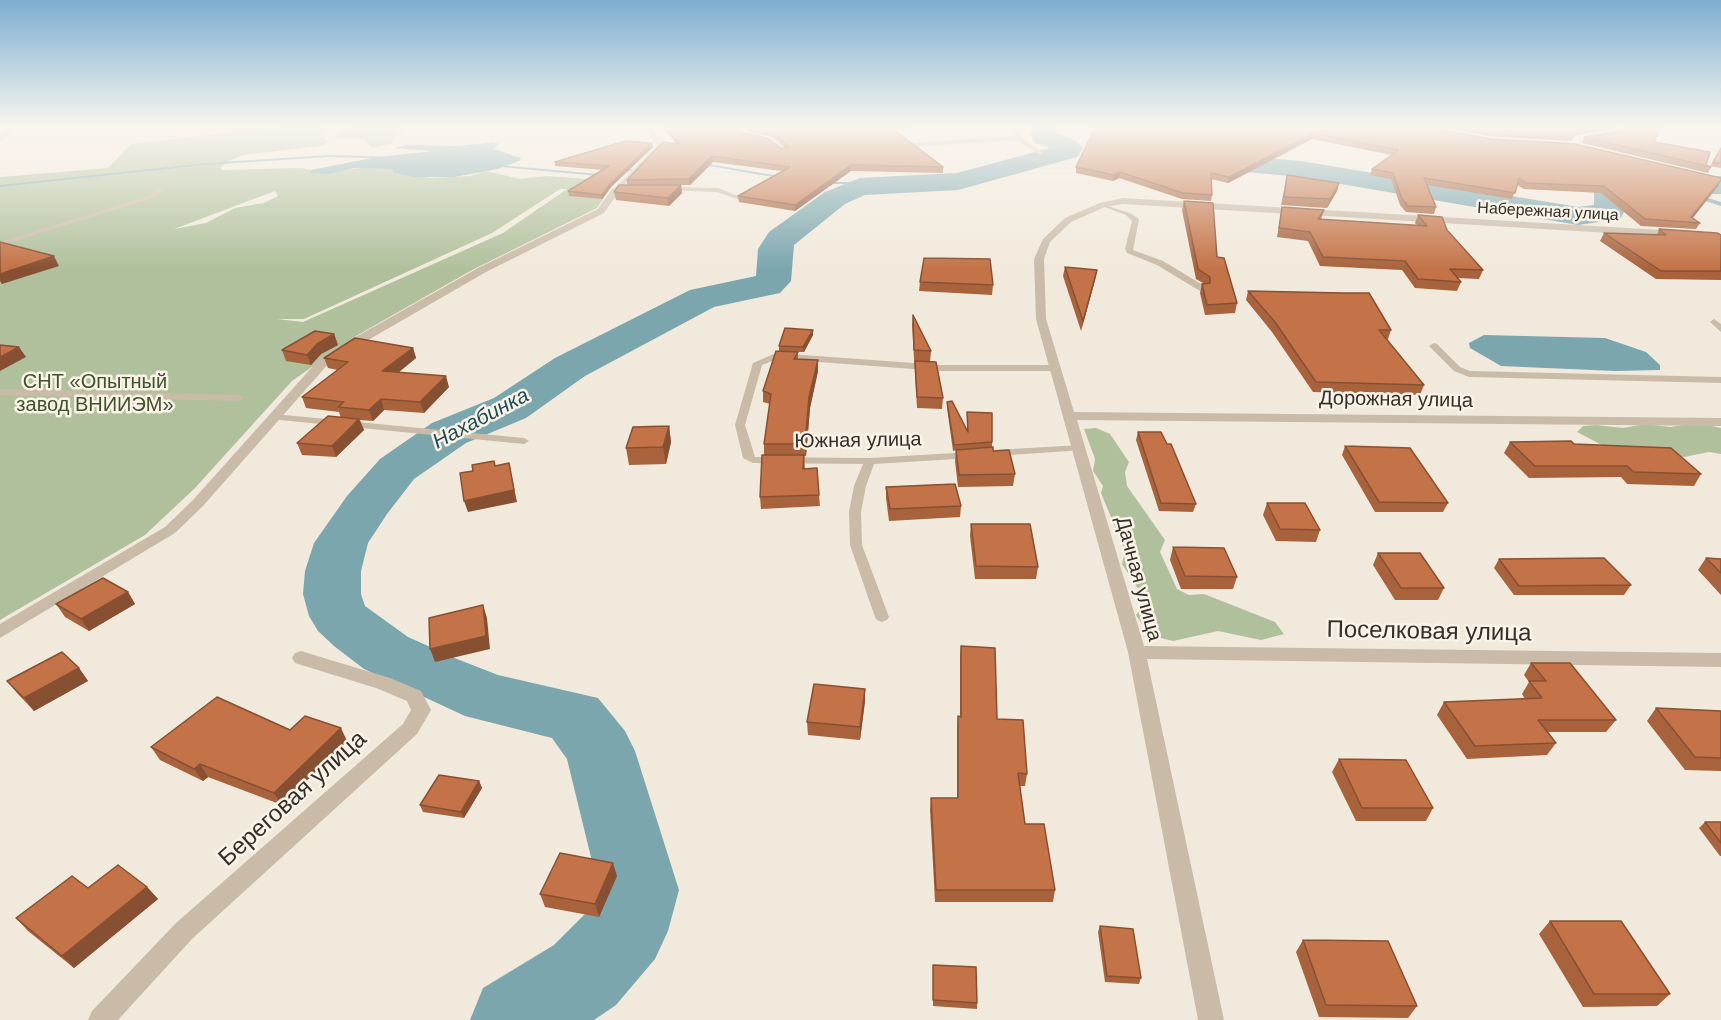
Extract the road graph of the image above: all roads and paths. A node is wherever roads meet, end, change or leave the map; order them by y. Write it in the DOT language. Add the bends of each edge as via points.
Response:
graph roads {
  1 [pos="632,174"];
  2 [pos="161,189"];
  3 [pos="651,189"];
  4 [pos="616,190"];
  5 [pos="632,190"];
  6 [pos="740,198"];
  7 [pos="1123,201"];
  8 [pos="1103,205"];
  9 [pos="1686,234"];
  10 [pos="0,244"];
  11 [pos="1203,289"];
  12 [pos="1714,322"];
  13 [pos="1721,329"];
  14 [pos="1434,346"];
  15 [pos="1056,368"];
  16 [pos="1721,380"];
  17 [pos="0,392"];
  18 [pos="239,398"];
  19 [pos="1071,416"];
  20 [pos="274,417"];
  21 [pos="1721,422"];
  22 [pos="524,441"];
  23 [pos="1080,448"];
  24 [pos="870,461"];
  25 [pos="882,617"];
  26 [pos="0,632"];
  27 [pos="1137,652"];
  28 [pos="301,658"];
  29 [pos="1721,660"];
  30 [pos="101,1020"];
  31 [pos="1211,1020"];
  1 -- 4 [label="lane"];
  2 -- 10 [label="lane" via="153,196"];
  3 -- 6 [label="lane" via="718,190"];
  4 -- 5 [label="lane"];
  4 -- 20 [label="street" via="601,211 482,270 326,359"];
  7 -- 8 [label="street, Дачная улица"];
  7 -- 9 [label="street, Набережная улица"];
  8 -- 11 [label="lane" via="1136,221 1131,251"];
  8 -- 15 [label="street, Дачная улица" via="1068,220 1046,241 1039,259 1041,319"];
  12 -- 13 [label="lane"];
  14 -- 16 [label="lane" via="1457,369 1469,374"];
  15 -- 19 [label="street, Дачная улица"];
  15 -- 24 [label="lane, Южная улица" via="941,368 786,356 767,357 758,363 740,425 749,458"];
  17 -- 18 [label="lane"];
  19 -- 21 [label="street, Дорожная улица"];
  19 -- 23 [label="street, Дачная улица"];
  20 -- 22 [label="lane"];
  20 -- 26 [label="street" via="170,530"];
  23 -- 24 [label="lane, Южная улица"];
  23 -- 27 [label="street, Дачная улица"];
  24 -- 25 [label="lane" via="855,512 856,545"];
  27 -- 29 [label="street, Поселковая улица"];
  27 -- 31 [label="street, Дачная улица"];
  28 -- 30 [label="street, Береговая улица" via="414,696 421,710 410,729 184,931"];
}
